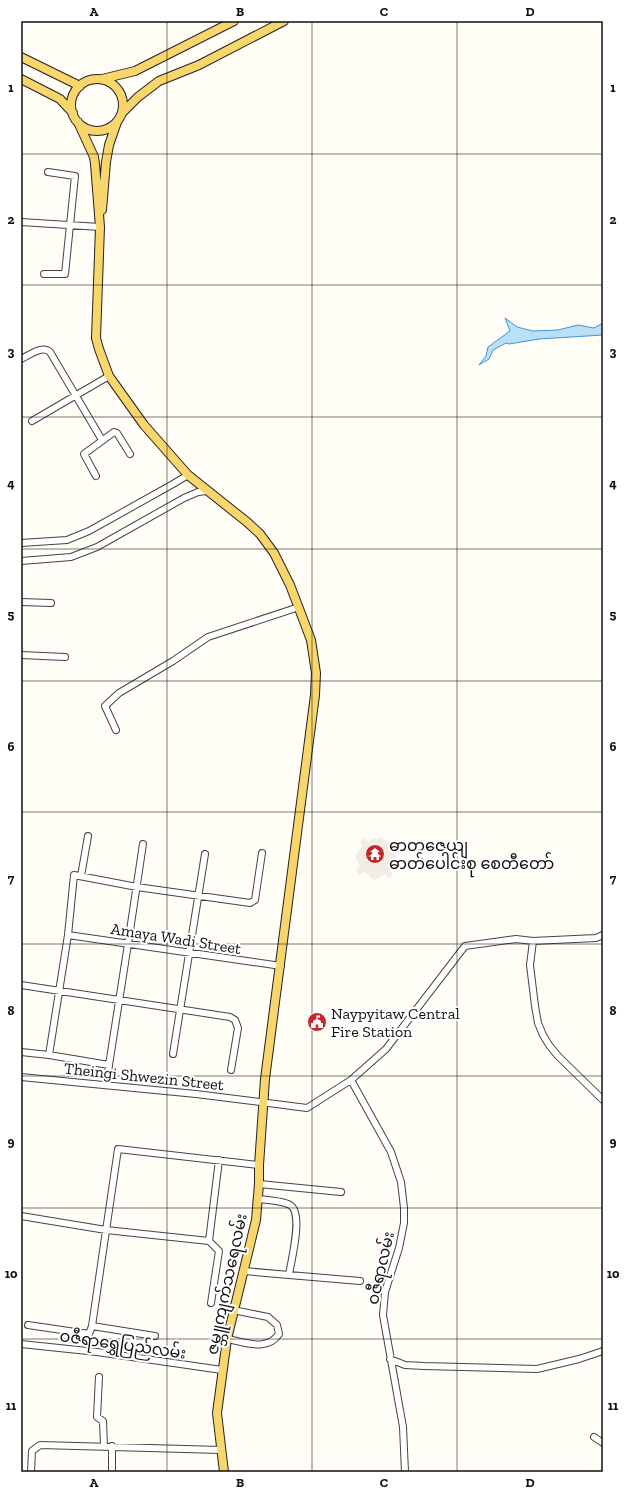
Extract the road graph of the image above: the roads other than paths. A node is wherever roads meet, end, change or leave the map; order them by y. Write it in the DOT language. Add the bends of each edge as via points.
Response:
graph roads {
  1 [pos="234,21"];
  2 [pos="284,21"];
  3 [pos="21,57"];
  4 [pos="21,79"];
  5 [pos="101,80"];
  6 [pos="80,86"];
  7 [pos="72,113"];
  8 [pos="122,113"];
  9 [pos="78,122"];
  10 [pos="117,122"];
  11 [pos="48,172"];
  12 [pos="21,222"];
  13 [pos="71,225"];
  14 [pos="100,225"];
  15 [pos="44,274"];
  16 [pos="21,359"];
  17 [pos="109,376"];
  18 [pos="75,396"];
  19 [pos="32,420"];
  20 [pos="102,440"];
  21 [pos="130,454"];
  22 [pos="188,475"];
  23 [pos="96,476"];
  24 [pos="207,491"];
  25 [pos="21,543"];
  26 [pos="21,561"];
  27 [pos="21,602"];
  28 [pos="51,603"];
  29 [pos="299,607"];
  30 [pos="21,655"];
  31 [pos="65,657"];
  32 [pos="116,730"];
  33 [pos="88,836"];
  34 [pos="143,844"];
  35 [pos="262,853"];
  36 [pos="205,854"];
  37 [pos="80,876"];
  38 [pos="137,887"];
  39 [pos="199,896"];
  40 [pos="68,935"];
  41 [pos="603,935"];
  42 [pos="533,941"];
  43 [pos="129,944"];
  44 [pos="190,954"];
  45 [pos="281,966"];
  46 [pos="21,985"];
  47 [pos="58,990"];
  48 [pos="120,999"];
  49 [pos="181,1009"];
  50 [pos="21,1052"];
  51 [pos="173,1054"];
  52 [pos="49,1055"];
  53 [pos="109,1065"];
  54 [pos="231,1070"];
  55 [pos="21,1077"];
  56 [pos="351,1080"];
  57 [pos="107,1084"];
  58 [pos="603,1100"];
  59 [pos="263,1102"];
  60 [pos="219,1160"];
  61 [pos="259,1165"];
  62 [pos="259,1184"];
  63 [pos="341,1192"];
  64 [pos="258,1199"];
  65 [pos="21,1216"];
  66 [pos="106,1230"];
  67 [pos="209,1241"];
  68 [pos="244,1271"];
  69 [pos="289,1275"];
  70 [pos="360,1281"];
  71 [pos="211,1303"];
  72 [pos="233,1310"];
  73 [pos="28,1325"];
  74 [pos="92,1326"];
  75 [pos="155,1336"];
  76 [pos="227,1339"];
  77 [pos="21,1344"];
  78 [pos="603,1351"];
  79 [pos="390,1360"];
  80 [pos="222,1370"];
  81 [pos="99,1377"];
  82 [pos="594,1437"];
  83 [pos="603,1443"];
  84 [pos="104,1446"];
  85 [pos="112,1446"];
  86 [pos="222,1450"];
  87 [pos="31,1472"];
  88 [pos="112,1472"];
  89 [pos="224,1472"];
  90 [pos="404,1472"];
  1 -- 5 [label="main road" via="135,71"];
  2 -- 8 [label="main road" via="199,65 159,81"];
  3 -- 6 [label="main road"];
  4 -- 7 [label="main road" via="60,99"];
  5 -- 6 [label="main road" via="86,82"];
  5 -- 8 [label="main road" via="109,82 121,95"];
  6 -- 7 [label="main road" via="72,98"];
  7 -- 9 [label="main road"];
  8 -- 10 [label="main road"];
  9 -- 10 [label="main road" via="93,131 102,131"];
  9 -- 14 [label="main road" via="94,156"];
  10 -- 14 [label="main road" via="106,162"];
  11 -- 13 [label="street" via="74,176"];
  12 -- 13 [label="street"];
  13 -- 14 [label="street"];
  13 -- 15 [label="street" via="65,274"];
  14 -- 17 [label="main road, ဇမ္ဘူကျက်သရေလမ်း" via="96,338"];
  16 -- 18 [label="street" via="42,348 46,349"];
  17 -- 18 [label="street"];
  17 -- 22 [label="main road, ဇမ္ဘူကျက်သရေလမ်း" via="144,424"];
  18 -- 19 [label="street"];
  18 -- 20 [label="street"];
  20 -- 21 [label="street" via="116,432"];
  20 -- 23 [label="street" via="84,454"];
  22 -- 24 [label="main road, ဇမ္ဘူကျက်သရေလမ်း"];
  22 -- 25 [label="street" via="89,531 67,540"];
  24 -- 26 [label="street" via="184,498 97,547 71,557"];
  24 -- 29 [label="main road, ဇမ္ဘူကျက်သရေလမ်း" via="247,522 263,539 274,553"];
  27 -- 28 [label="street"];
  29 -- 32 [label="street" via="208,637 119,694 105,706"];
  29 -- 45 [label="main road, ဇမ္ဘူကျက်သရေလမ်း" via="311,640 316,695"];
  30 -- 31 [label="street"];
  33 -- 37 [label="street"];
  34 -- 38 [label="street"];
  35 -- 39 [label="street" via="253,902"];
  36 -- 39 [label="street"];
  37 -- 38 [label="street"];
  37 -- 40 [label="street" via="74,875"];
  38 -- 39 [label="street"];
  38 -- 43 [label="street"];
  39 -- 44 [label="street"];
  40 -- 43 [label="street, Amaya Wadi Street"];
  40 -- 47 [label="street"];
  41 -- 42 [label="street, Theingi Shwezin Street" via="596,938"];
  42 -- 56 [label="street, Theingi Shwezin Street" via="516,939 465,946 386,1049"];
  42 -- 58 [label="street" via="530,965 538,1023 543,1035 558,1056"];
  43 -- 44 [label="street, Amaya Wadi Street"];
  43 -- 48 [label="street"];
  44 -- 45 [label="street, Amaya Wadi Street"];
  44 -- 49 [label="street"];
  45 -- 59 [label="main road, ဇမ္ဘူကျက်သရေလမ်း"];
  46 -- 47 [label="street"];
  47 -- 48 [label="street"];
  47 -- 52 [label="street"];
  48 -- 49 [label="street"];
  48 -- 53 [label="street"];
  49 -- 51 [label="street"];
  49 -- 54 [label="street" via="235,1020 238,1028"];
  50 -- 52 [label="street"];
  52 -- 53 [label="street"];
  53 -- 57 [label="street"];
  55 -- 57 [label="street, Theingi Shwezin Street"];
  56 -- 59 [label="street, Theingi Shwezin Street" via="307,1108"];
  56 -- 79 [label="street, ဝဇီရာလမ်း" via="391,1152 401,1182 404,1223 400,1248 385,1292 383,1315"];
  57 -- 59 [label="street, Theingi Shwezin Street"];
  59 -- 61 [label="main road, ဇမ္ဘူကျက်သရေလမ်း"];
  60 -- 61 [label="street"];
  60 -- 66 [label="street" via="118,1149"];
  60 -- 67 [label="street"];
  61 -- 62 [label="main road, ဇမ္ဘူကျက်သရေလမ်း"];
  62 -- 63 [label="street"];
  62 -- 64 [label="main road, ဇမ္ဘူကျက်သရေလမ်း"];
  64 -- 68 [label="main road, ဇမ္ဘူကျက်သရေလမ်း" via="256,1220"];
  64 -- 69 [label="street" via="289,1204 294,1209 296,1231"];
  65 -- 66 [label="street"];
  66 -- 67 [label="street"];
  66 -- 74 [label="street"];
  67 -- 71 [label="street" via="219,1251"];
  68 -- 69 [label="street"];
  68 -- 72 [label="main road, ဇမ္ဘူကျက်သရေလမ်း"];
  69 -- 70 [label="street"];
  72 -- 76 [label="main road, ဇမ္ဘူကျက်သရေလမ်း"];
  72 -- 76 [label="street" via="268,1317 278,1325 279,1334 275,1341 261,1345"];
  73 -- 74 [label="street" via="89,1334"];
  74 -- 75 [label="street"];
  76 -- 80 [label="main road, ဇမ္ဘူကျက်သရေလမ်း"];
  77 -- 80 [label="street, ဝဇီရာရွှေပြည်လမ်း"];
  78 -- 79 [label="street" via="537,1369 405,1365"];
  79 -- 90 [label="street, ဝဇီရာလမ်း" via="403,1428"];
  80 -- 86 [label="main road, ဇမ္ဘူကျက်သရေလမ်း" via="217,1413"];
  81 -- 84 [label="street" via="97,1417 103,1421"];
  82 -- 83 [label="street"];
  84 -- 85 [label="street"];
  84 -- 87 [label="street" via="40,1444 32,1450"];
  85 -- 86 [label="street"];
  85 -- 88 [label="street"];
  86 -- 89 [label="main road, ဇမ္ဘူကျက်သရေလမ်း"];
}
